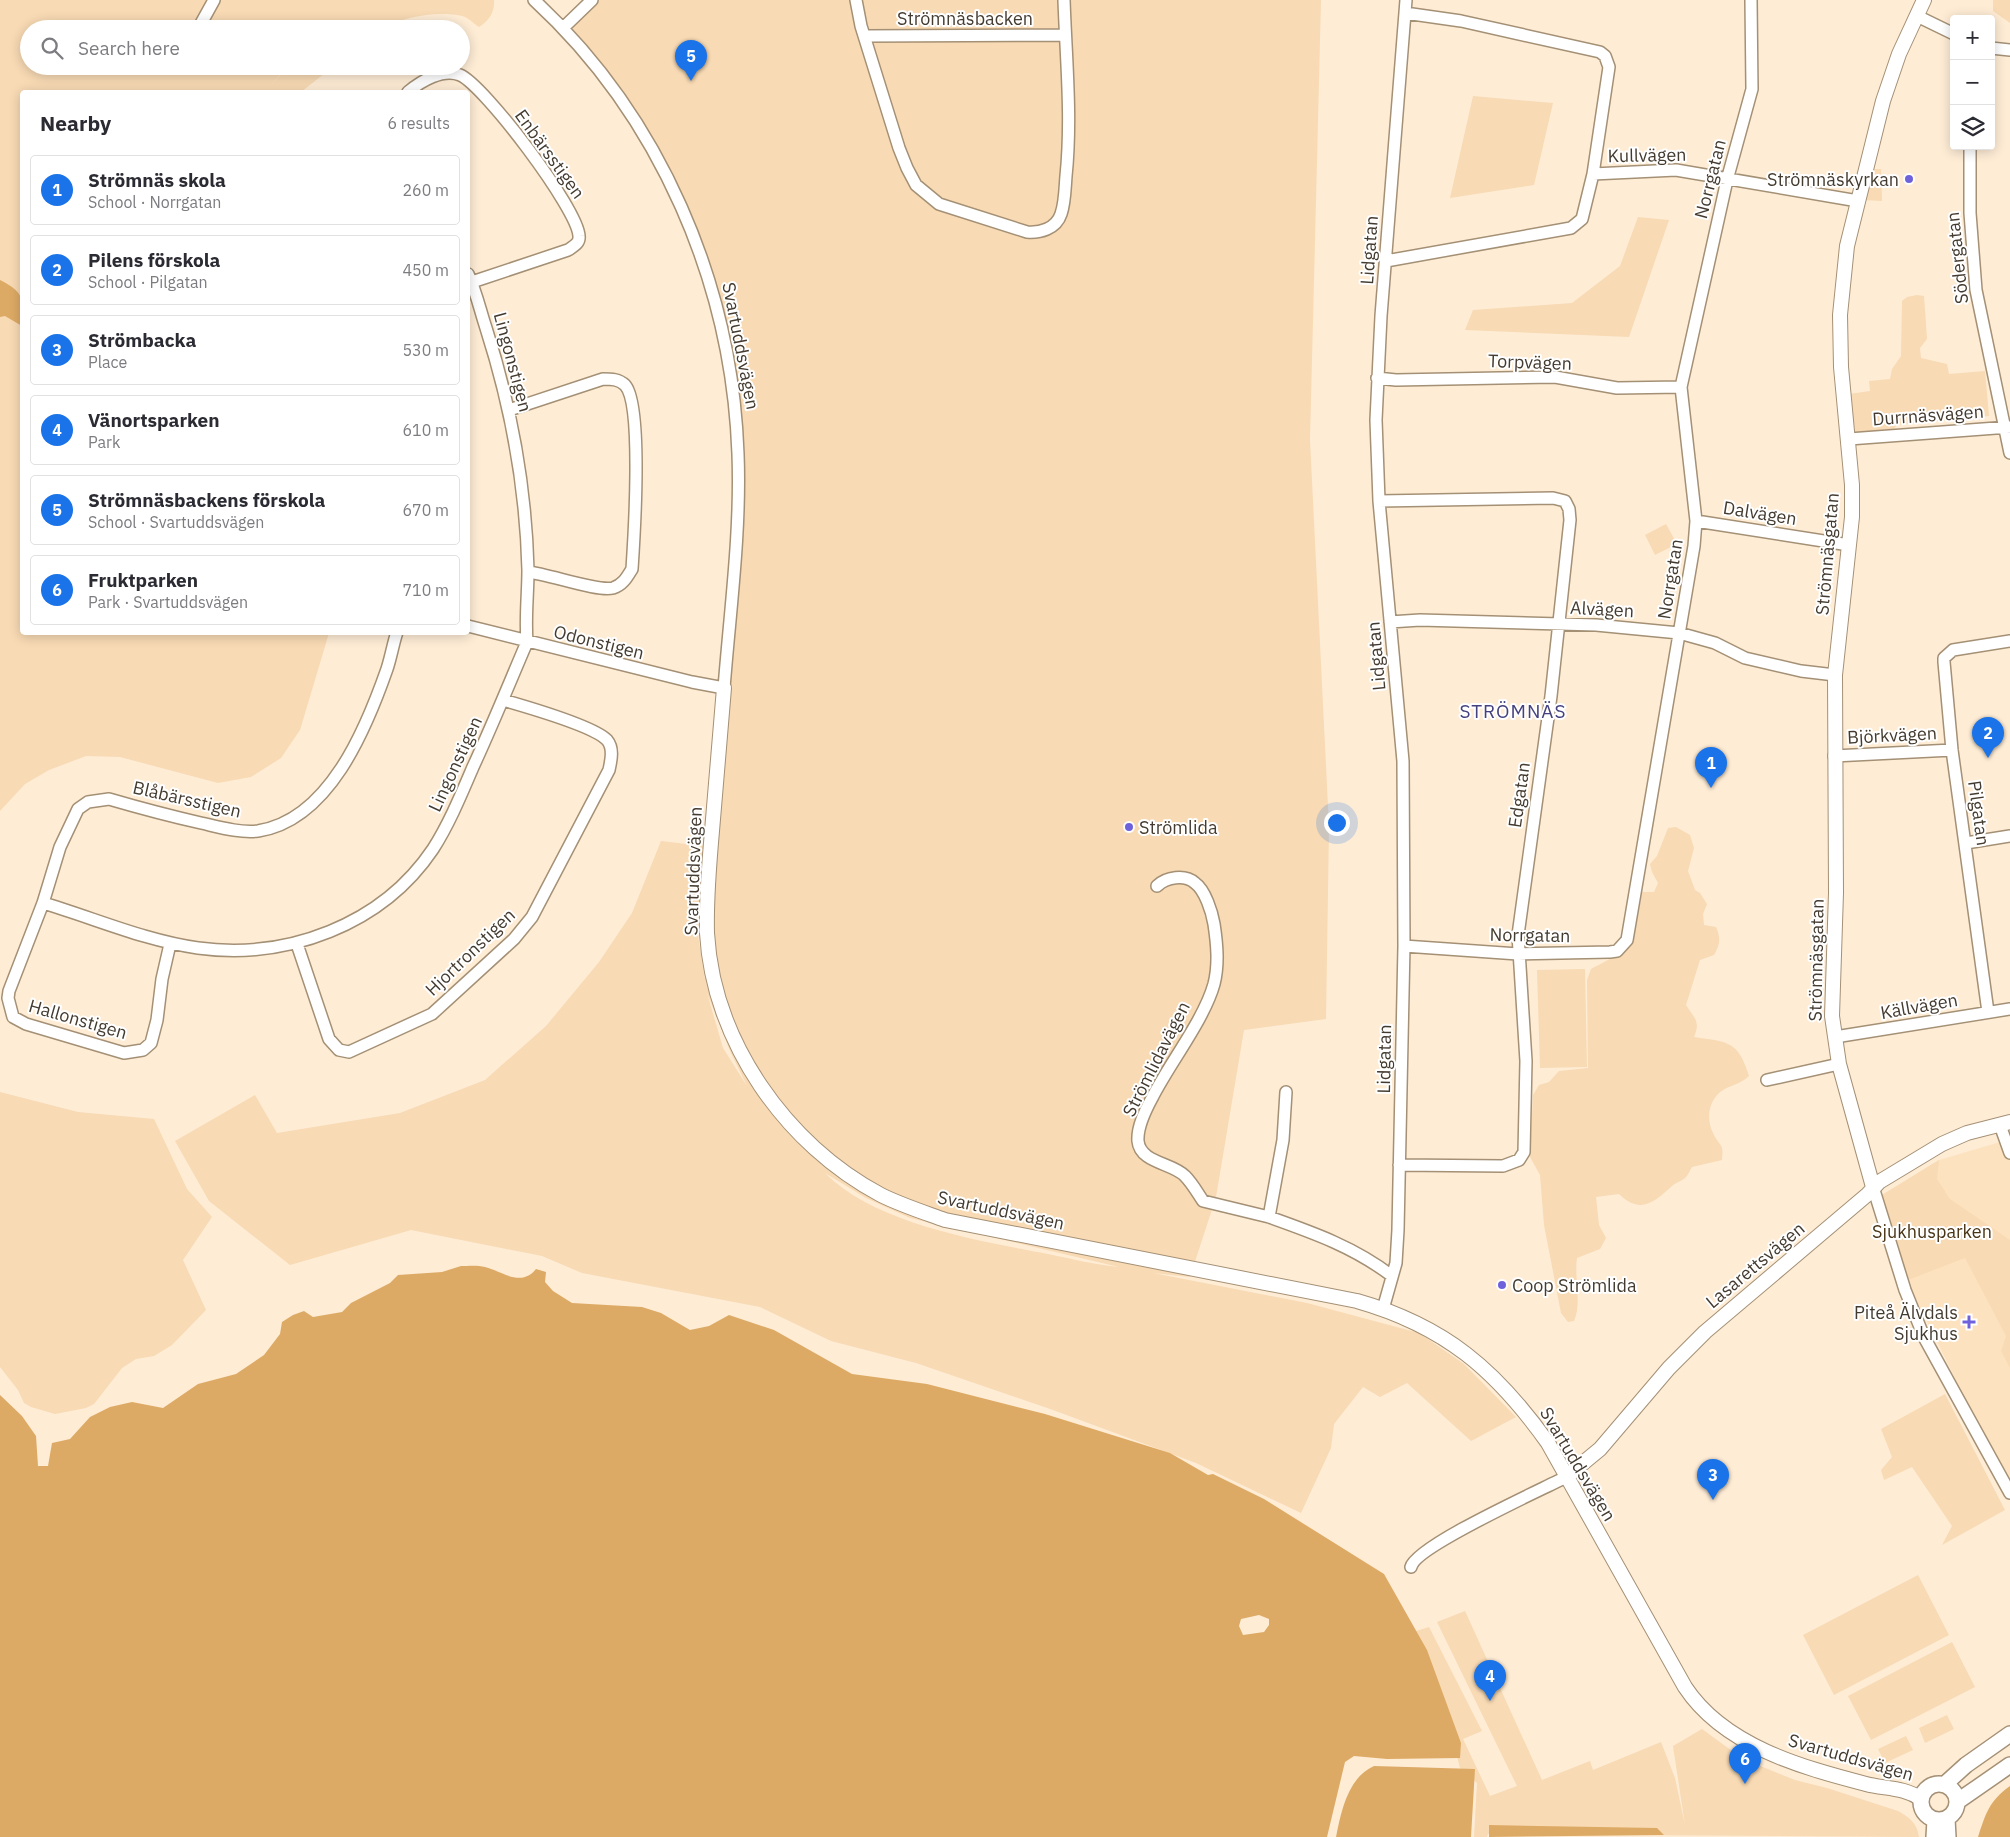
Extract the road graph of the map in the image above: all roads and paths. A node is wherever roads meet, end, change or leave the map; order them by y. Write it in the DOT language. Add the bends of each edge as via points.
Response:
graph roads {
  1 [pos="214,0"];
  2 [pos="534,0"];
  3 [pos="592,0"];
  4 [pos="856,0"];
  5 [pos="1064,0"];
  6 [pos="1406,0"];
  7 [pos="1751,0"];
  8 [pos="1924,0"];
  9 [pos="1405,13"];
  10 [pos="1917,16"];
  11 [pos="203,20"];
  12 [pos="563,28"];
  13 [pos="1950,32"];
  14 [pos="1065,35"];
  15 [pos="864,36"];
  16 [pos="1995,48"];
  17 [pos="2010,50"];
  18 [pos="438,75"];
  19 [pos="461,75"];
  20 [pos="411,90"];
  21 [pos="1970,150"];
  22 [pos="1593,174"];
  23 [pos="1727,180"];
  24 [pos="1858,201"];
  25 [pos="1386,261"];
  26 [pos="470,278"];
  27 [pos="1377,378"];
  28 [pos="1681,388"];
  29 [pos="509,410"];
  30 [pos="2008,427"];
  31 [pos="1849,439"];
  32 [pos="2010,453"];
  33 [pos="1379,501"];
  34 [pos="1696,521"];
  35 [pos="1849,545"];
  36 [pos="528,572"];
  37 [pos="1390,622"];
  38 [pos="1559,625"];
  39 [pos="470,627"];
  40 [pos="1679,633"];
  41 [pos="397,635"];
  42 [pos="2010,641"];
  43 [pos="527,642"];
  44 [pos="1835,675"];
  45 [pos="724,688"];
  46 [pos="503,700"];
  47 [pos="1952,750"];
  48 [pos="1834,756"];
  49 [pos="2010,836"];
  50 [pos="1966,843"];
  51 [pos="1157,886"];
  52 [pos="42,903"];
  53 [pos="170,944"];
  54 [pos="297,944"];
  55 [pos="1404,946"];
  56 [pos="1518,954"];
  57 [pos="2010,1009"];
  58 [pos="1988,1012"];
  59 [pos="1834,1037"];
  60 [pos="1839,1064"];
  61 [pos="1767,1080"];
  62 [pos="1286,1092"];
  63 [pos="2005,1124"];
  64 [pos="2010,1153"];
  65 [pos="1399,1165"];
  66 [pos="1873,1187"];
  67 [pos="1269,1217"];
  68 [pos="1392,1276"];
  69 [pos="1383,1309"];
  70 [pos="1566,1477"];
  71 [pos="2010,1493"];
  72 [pos="1411,1568"];
  73 [pos="2010,1734"];
  74 [pos="2010,1765"];
  75 [pos="1945,1784"];
  76 [pos="1920,1799"];
  77 [pos="1958,1801"];
  78 [pos="1941,1820"];
  79 [pos="1934,1837"];
  80 [pos="1948,1837"];
  1 -- 11 [label="street"];
  2 -- 12 [label="street, Svartuddsvägen"];
  3 -- 12 [label="street"];
  4 -- 15 [label="street"];
  5 -- 14 [label="street"];
  6 -- 9 [label="street, Lidgatan"];
  7 -- 23 [label="street, Norrgatan" via="1752,89"];
  8 -- 10 [label="street, Strömnäsgatan"];
  9 -- 22 [label="street" via="1461,21 1600,52 1605,56 1609,67"];
  9 -- 25 [label="street, Lidgatan"];
  10 -- 13 [label="street"];
  10 -- 24 [label="street, Strömnäsgatan" via="1883,100"];
  12 -- 45 [label="street, Svartuddsvägen" via="625,103 657,157 695,239 722,326 732,377 738,455 738,506"];
  14 -- 15 [label="street, Strömnäsbacken"];
  14 -- 15 [label="street" via="1069,129 1061,214 1048,229 1035,233 939,204 921,191 906,168"];
  16 -- 17 [label="street"];
  18 -- 20 [label="street, Enbärsstigen"];
  19 -- 26 [label="street, Enbärsstigen" via="509,125 540,164 562,195 580,238 568,250"];
  21 -- 30 [label="street, Södergatan" via="1970,213 1976,290"];
  22 -- 23 [label="street, Kullvägen" via="1676,170 1700,172"];
  22 -- 25 [label="street, Kullvägen" via="1582,219 1571,228"];
  23 -- 24 [label="street, Kullvägen"];
  23 -- 28 [label="street, Norrgatan"];
  24 -- 31 [label="street, Strömnäsgatan" via="1847,246 1840,315 1840,351"];
  25 -- 27 [label="street, Lidgatan"];
  26 -- 29 [label="street, Lingonstigen"];
  27 -- 28 [label="street, Torpvägen" via="1555,377 1617,388"];
  27 -- 33 [label="street, Lidgatan"];
  28 -- 34 [label="street, Norrgatan"];
  29 -- 36 [label="street, Lingonstigen" via="523,504"];
  29 -- 36 [label="street" via="603,379 617,379 625,385 632,404 637,484 632,569 625,581 604,589"];
  30 -- 31 [label="street, Durrnäsvägen"];
  30 -- 32 [label="street, Södergatan"];
  31 -- 35 [label="street, Strömnäsgatan" via="1852,485"];
  33 -- 37 [label="street, Lidgatan"];
  33 -- 38 [label="street, Edgatan" via="1553,498 1565,501 1570,520"];
  34 -- 35 [label="street, Dalvägen"];
  34 -- 40 [label="street, Norrgatan"];
  35 -- 44 [label="street, Strömnäsgatan"];
  36 -- 43 [label="street, Lingonstigen"];
  37 -- 38 [label="street, Alvägen" via="1420,620"];
  37 -- 55 [label="street, Lidgatan" via="1403,761"];
  38 -- 40 [label="street, Alvägen"];
  38 -- 56 [label="street, Edgatan" via="1521,904"];
  39 -- 43 [label="street, Odonstigen"];
  40 -- 44 [label="street, Alvägen" via="1715,643 1745,658"];
  40 -- 56 [label="street, Norrgatan" via="1627,940 1617,951 1610,952"];
  41 -- 52 [label="street, Blåbärsstigen" via="387,669 346,762 318,798 300,814 257,831 235,830 109,799 88,802 78,809 60,847"];
  42 -- 47 [label="street, Pilgatan" via="1952,650 1944,658"];
  43 -- 45 [label="street, Odonstigen"];
  43 -- 46 [label="street, Lingonstigen"];
  44 -- 48 [label="street, Strömnäsgatan"];
  45 -- 69 [label="street, Svartuddsvägen" via="708,880 707,934 715,980 725,1016 742,1054 779,1111 806,1140 835,1165 882,1195 944,1220 1308,1291"];
  46 -- 54 [label="street, Lingonstigen" via="445,827 419,868 380,903 353,921"];
  46 -- 54 [label="street, Hjortronstigen" via="591,732 607,741 611,750 608,770 532,917 514,939 432,1014 349,1052 339,1050 329,1039"];
  47 -- 48 [label="street, Björkvägen"];
  47 -- 50 [label="street, Pilgatan"];
  48 -- 59 [label="street, Strömnäsgatan"];
  49 -- 50 [label="street"];
  50 -- 58 [label="street, Pilgatan"];
  51 -- 67 [label="street, Strömlidavägen" via="1162,880 1175,878 1194,881 1200,887 1213,918 1217,967 1202,1010 1146,1109 1138,1132 1138,1143 1143,1152 1153,1159 1185,1175 1203,1200"];
  52 -- 53 [label="street, Lingonstigen"];
  52 -- 53 [label="street, Hallonstigen" via="8,998 13,1017 26,1024 124,1053 143,1050 151,1042 157,1020"];
  53 -- 54 [label="street, Lingonstigen" via="227,952"];
  55 -- 56 [label="street, Norrgatan"];
  55 -- 65 [label="street, Lidgatan"];
  56 -- 65 [label="street, Edgatan" via="1526,1061 1524,1152 1519,1160 1503,1166"];
  57 -- 58 [label="street, Källvägen"];
  58 -- 59 [label="street, Källvägen"];
  59 -- 60 [label="street, Strömnäsgatan"];
  60 -- 61 [label="street"];
  60 -- 66 [label="street, Strömnäsgatan"];
  62 -- 67 [label="street" via="1283,1140"];
  63 -- 64 [label="street, Lasarettsvägen"];
  63 -- 66 [label="street, Lasarettsvägen" via="1950,1140"];
  65 -- 68 [label="street, Lidgatan" via="1398,1230"];
  66 -- 70 [label="street, Lasarettsvägen" via="1691,1346 1600,1448"];
  66 -- 71 [label="street, Strömnäsgatan" via="1907,1296 1924,1337"];
  67 -- 68 [label="street, Strömlidavägen" via="1327,1238 1368,1258"];
  68 -- 69 [label="street, Lidgatan"];
  69 -- 70 [label="street, Svartuddsvägen" via="1446,1339 1498,1382 1548,1443"];
  70 -- 72 [label="street" via="1460,1530 1418,1557"];
  70 -- 76 [label="street, Svartuddsvägen" via="1685,1687 1712,1718 1759,1748 1799,1764 1872,1786 1910,1791"];
  73 -- 75 [label="main road"];
  74 -- 77 [label="main road"];
  75 -- 76 [label="main road" via="1932,1784"];
  75 -- 77 [label="main road" via="1954,1791"];
  76 -- 78 [label="main road" via="1922,1810"];
  77 -- 78 [label="main road" via="1955,1812"];
  78 -- 79 [label="main road"];
  78 -- 80 [label="main road"];
}
